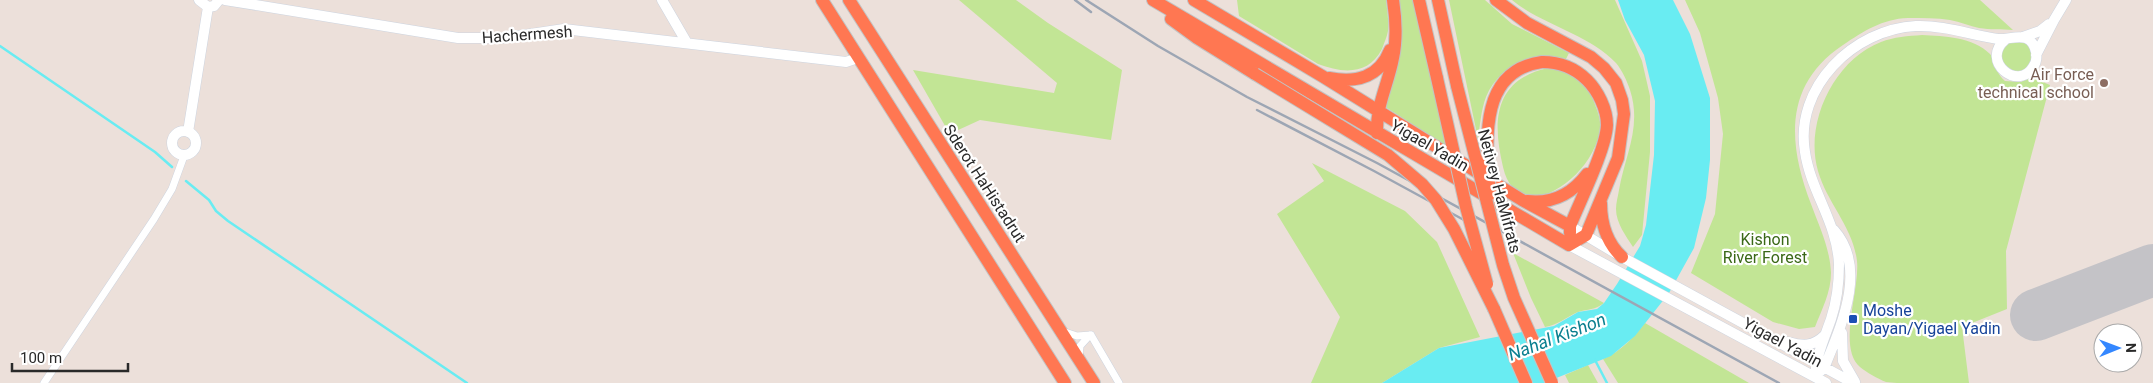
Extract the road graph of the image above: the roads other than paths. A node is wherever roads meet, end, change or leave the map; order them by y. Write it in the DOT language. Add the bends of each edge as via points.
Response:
graph roads {
  1 [pos="219,0"];
  2 [pos="226,0"];
  3 [pos="662,0"];
  4 [pos="822,0"];
  5 [pos="849,0"];
  6 [pos="1145,0"];
  7 [pos="1153,0"];
  8 [pos="1194,0"];
  9 [pos="1394,0"];
  10 [pos="1420,0"];
  11 [pos="1438,0"];
  12 [pos="1496,0"];
  13 [pos="2066,0"];
  14 [pos="201,2"];
  15 [pos="2054,20"];
  16 [pos="1977,35"];
  17 [pos="1396,36"];
  18 [pos="2023,37"];
  19 [pos="2005,40"];
  20 [pos="687,43"];
  21 [pos="2036,55"];
  22 [pos="1997,56"];
  23 [pos="858,58"];
  24 [pos="1322,76"];
  25 [pos="1377,111"];
  26 [pos="188,132"];
  27 [pos="1377,133"];
  28 [pos="1599,155"];
  29 [pos="184,156"];
  30 [pos="1522,200"];
  31 [pos="1601,202"];
  32 [pos="1492,224"];
  33 [pos="1570,226"];
  34 [pos="1834,229"];
  35 [pos="1586,235"];
  36 [pos="1569,245"];
  37 [pos="1622,257"];
  38 [pos="1494,309"];
  39 [pos="1844,319"];
  40 [pos="1060,330"];
  41 [pos="1091,334"];
  42 [pos="1825,335"];
  43 [pos="1773,338"];
  44 [pos="1079,359"];
  45 [pos="1816,361"];
  46 [pos="1826,366"];
  47 [pos="1815,377"];
  48 [pos="44,383"];
  49 [pos="1065,383"];
  50 [pos="1094,383"];
  51 [pos="1119,383"];
  52 [pos="1526,383"];
  53 [pos="1552,383"];
  54 [pos="1826,383"];
  55 [pos="1855,383"];
  1 -- 14 [label="street" via="214,6"];
  2 -- 20 [label="street, Hachermesh" via="458,38 503,38 564,29"];
  3 -- 20 [label="street"];
  4 -- 23 [label="highway"];
  5 -- 40 [label="highway, Sderot HaHistadrut"];
  6 -- 38 [label="highway, bridge" via="1197,38 1388,155 1422,184 1454,229"];
  7 -- 27 [label="highway, Yigael Yadin"];
  8 -- 24 [label="highway, Yigael Yadin"];
  9 -- 17 [label="highway"];
  10 -- 38 [label="highway, bridge" via="1466,207"];
  11 -- 32 [label="highway, Netivey HaMifrats, bridge"];
  12 -- 31 [label="highway" via="1526,24 1591,57 1616,83 1624,114 1623,137"];
  13 -- 15 [label="street"];
  14 -- 26 [label="street"];
  15 -- 18 [label="street"];
  15 -- 21 [label="street"];
  16 -- 19 [label="street"];
  16 -- 22 [label="street"];
  16 -- 34 [label="street" via="1932,27 1897,28 1877,34 1856,46 1824,76 1805,120 1804,152"];
  17 -- 24 [label="highway" via="1386,59 1367,77 1348,80"];
  17 -- 25 [label="highway"];
  18 -- 19 [label="street"];
  18 -- 21 [label="street" via="2032,44"];
  19 -- 22 [label="street"];
  20 -- 23 [label="street, Hachermesh" via="846,62"];
  21 -- 22 [label="street" via="2031,69 2018,76 2003,70"];
  23 -- 49 [label="highway"];
  24 -- 25 [label="highway, Yigael Yadin"];
  25 -- 27 [label="highway"];
  25 -- 30 [label="highway, Yigael Yadin"];
  26 -- 29 [label="street" via="194,136 197,146 191,154"];
  26 -- 29 [label="street" via="178,133 172,141 175,152"];
  27 -- 36 [label="highway, Yigael Yadin"];
  28 -- 30 [label="highway" via="1574,189 1540,202"];
  28 -- 32 [label="highway, bridge" via="1607,125 1605,112 1592,84 1566,65 1542,62 1519,71 1497,93 1486,134"];
  28 -- 33 [label="highway"];
  29 -- 48 [label="street" via="172,189 154,219"];
  30 -- 33 [label="highway, Yigael Yadin"];
  31 -- 35 [label="highway"];
  31 -- 37 [label="highway" via="1607,237"];
  32 -- 53 [label="highway, Netivey HaMifrats, bridge" via="1514,298"];
  33 -- 35 [label="street, Yigael Yadin"];
  33 -- 36 [label="highway"];
  34 -- 39 [label="street" via="1845,244 1849,260"];
  34 -- 42 [label="street" via="1839,262 1837,296"];
  35 -- 36 [label="highway"];
  35 -- 37 [label="street, Yigael Yadin"];
  36 -- 47 [label="street, Yigael Yadin"];
  37 -- 43 [label="street, Yigael Yadin"];
  38 -- 52 [label="highway"];
  39 -- 46 [label="street"];
  39 -- 55 [label="street" via="1842,361"];
  40 -- 41 [label="street" via="1077,336"];
  40 -- 44 [label="highway, Sderot HaHistadrut"];
  41 -- 44 [label="street" via="1080,346"];
  41 -- 51 [label="street"];
  42 -- 43 [label="street" via="1809,345"];
  42 -- 45 [label="street"];
  43 -- 45 [label="street, Yigael Yadin"];
  44 -- 50 [label="highway, Sderot HaHistadrut"];
  45 -- 46 [label="street, Yigael Yadin"];
  45 -- 47 [label="street"];
  46 -- 47 [label="street"];
  46 -- 55 [label="street, Yigael Yadin"];
  47 -- 54 [label="street, Yigael Yadin"];
}
